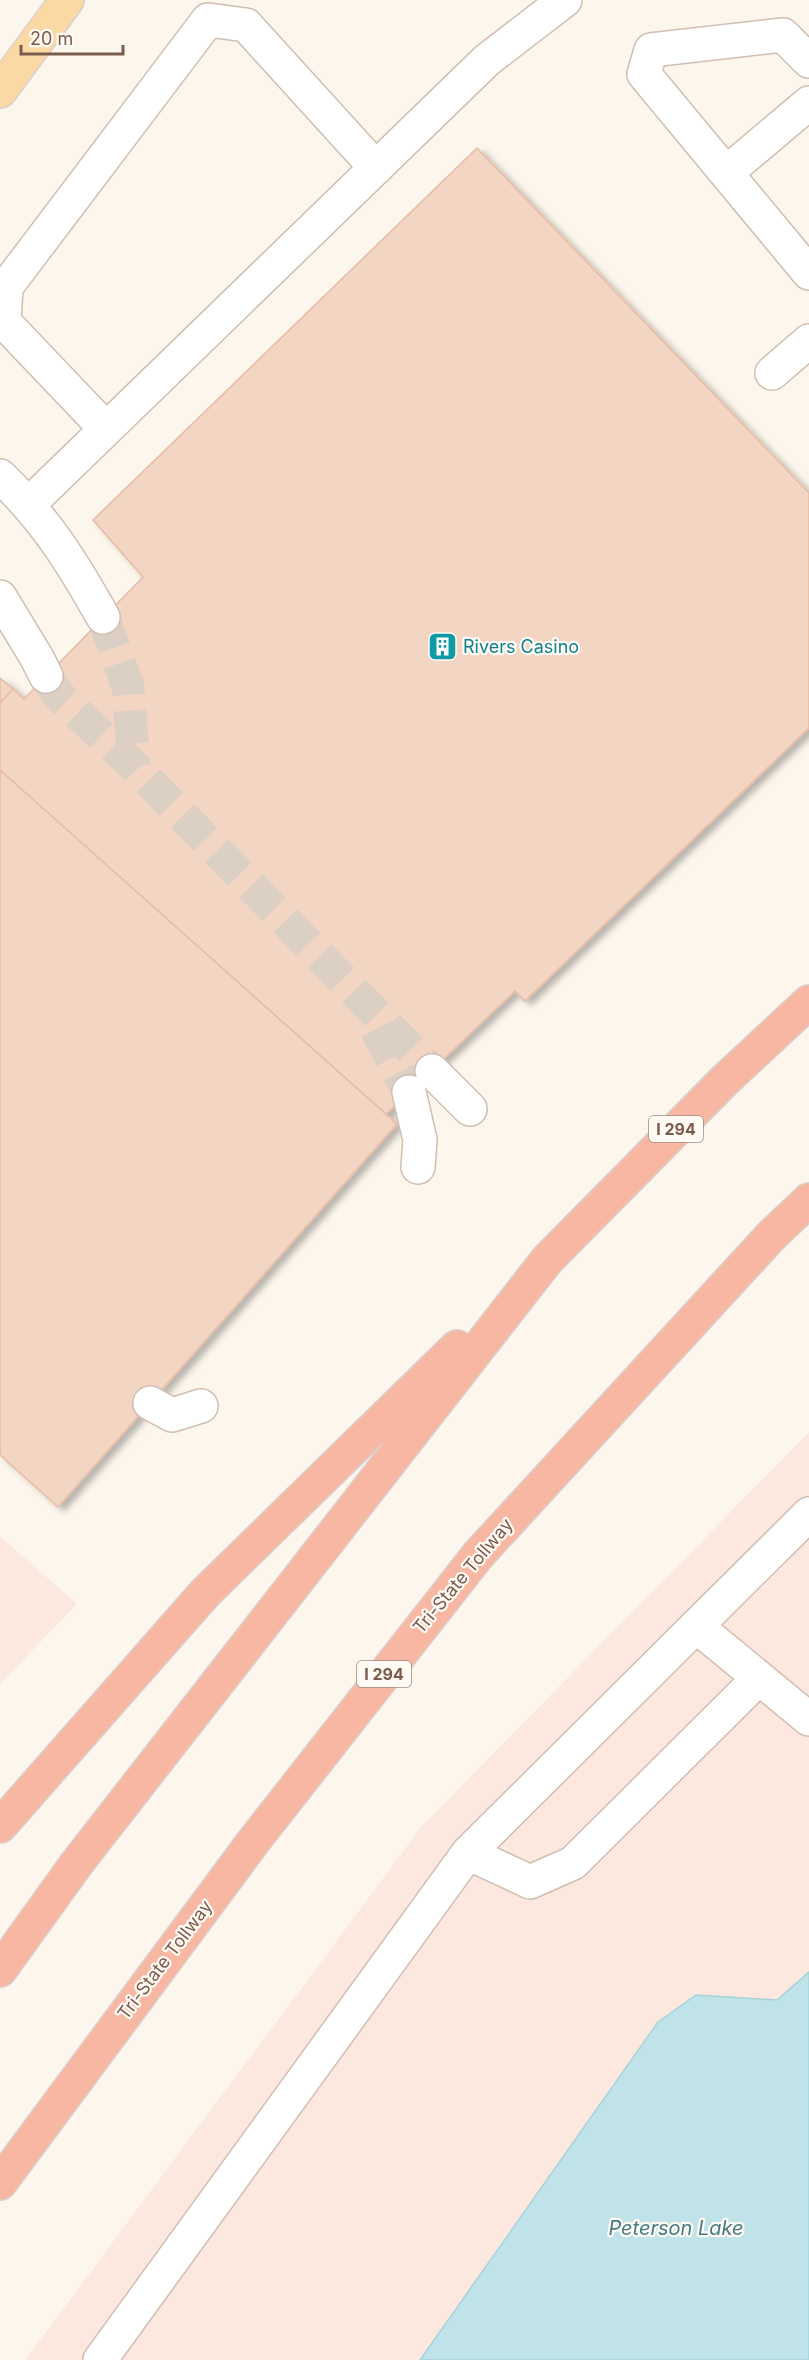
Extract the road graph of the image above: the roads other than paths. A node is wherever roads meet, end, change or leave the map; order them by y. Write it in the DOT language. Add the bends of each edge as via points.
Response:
graph roads {
  1 [pos="67,0"];
  2 [pos="565,0"];
  3 [pos="809,61"];
  4 [pos="0,91"];
  5 [pos="809,103"];
  6 [pos="376,168"];
  7 [pos="726,173"];
  8 [pos="809,273"];
  9 [pos="809,341"];
  10 [pos="772,373"];
  11 [pos="106,429"];
  12 [pos="0,476"];
  13 [pos="29,504"];
  14 [pos="0,597"];
  15 [pos="104,617"];
  16 [pos="46,676"];
  17 [pos="809,1002"];
  18 [pos="470,1109"];
  19 [pos="418,1167"];
  20 [pos="809,1200"];
  21 [pos="547,1260"];
  22 [pos="150,1403"];
  23 [pos="201,1406"];
  24 [pos="809,1514"];
  25 [pos="696,1626"];
  26 [pos="759,1678"];
  27 [pos="809,1719"];
  28 [pos="0,1826"];
  29 [pos="468,1853"];
  30 [pos="0,1970"];
  31 [pos="0,2183"];
  32 [pos="100,2360"];
  1 -- 4 [label="main road"];
  2 -- 6 [label="lane" via="487,60"];
  3 -- 7 [label="lane" via="783,35 651,50 644,74"];
  5 -- 7 [label="lane"];
  6 -- 11 [label="lane"];
  6 -- 11 [label="lane" via="246,25 208,20 6,287 4,322"];
  7 -- 8 [label="lane"];
  9 -- 10 [label="lane"];
  11 -- 13 [label="lane"];
  12 -- 13 [label="lane"];
  13 -- 15 [label="lane" via="69,558"];
  14 -- 16 [label="lane"];
  17 -- 21 [label="highway, I 294" via="725,1080"];
  18 -- 19 [label="lane" via="420,1081"];
  20 -- 31 [label="highway, Tri-State Tollway / I 294" via="772,1235 478,1555 253,1842"];
  21 -- 28 [label="highway" via="205,1593"];
  21 -- 30 [label="highway, I 294" via="77,1863"];
  22 -- 23 [label="lane" via="172,1415"];
  24 -- 25 [label="lane"];
  25 -- 26 [label="lane"];
  25 -- 29 [label="lane"];
  26 -- 27 [label="lane"];
  26 -- 29 [label="lane" via="573,1863 530,1882"];
  29 -- 32 [label="lane"];
}
